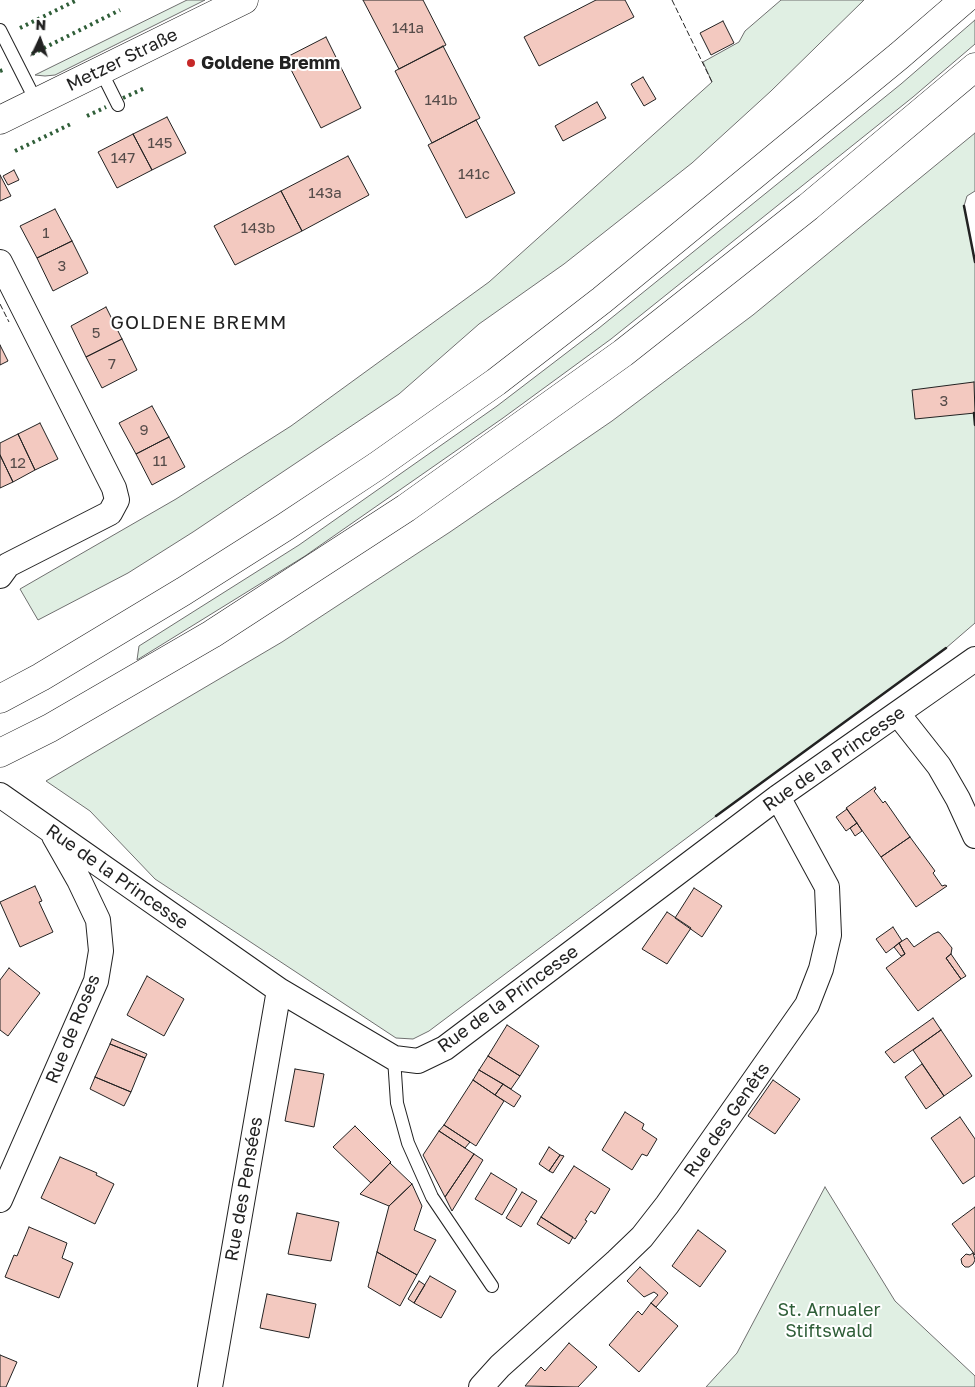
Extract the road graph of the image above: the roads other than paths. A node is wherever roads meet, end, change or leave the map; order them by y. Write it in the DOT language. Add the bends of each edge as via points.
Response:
graph roads {
  1 [pos="244,0"];
  2 [pos="964,0"];
  3 [pos="0,30"];
  4 [pos="101,71"];
  5 [pos="971,79"];
  6 [pos="37,102"];
  7 [pos="118,106"];
  8 [pos="0,120"];
  9 [pos="0,262"];
  10 [pos="0,576"];
  11 [pos="975,659"];
  12 [pos="3,698"];
  13 [pos="898,714"];
  14 [pos="0,753"];
  15 [pos="0,795"];
  16 [pos="778,797"];
  17 [pos="51,830"];
  18 [pos="975,836"];
  19 [pos="278,990"];
  20 [pos="394,1058"];
  21 [pos="0,1200"];
  22 [pos="492,1286"];
  23 [pos="210,1387"];
  24 [pos="481,1387"];
  1 -- 4 [label="main road, Metzer Straße"];
  2 -- 12 [label="main road" via="617,287 496,382 276,532 151,611"];
  3 -- 6 [label="lane"];
  4 -- 6 [label="main road, Metzer Straße"];
  4 -- 7 [label="lane"];
  5 -- 14 [label="main road" via="927,108 623,353 398,514 212,634 50,728"];
  6 -- 8 [label="main road, Metzer Straße"];
  9 -- 10 [label="street" via="114,488 117,500 110,513 8,565"];
  11 -- 13 [label="street, Rue de la Princesse"];
  13 -- 16 [label="street, Rue de la Princesse"];
  13 -- 18 [label="street" via="939,766"];
  15 -- 17 [label="street, Rue de la Princesse"];
  16 -- 20 [label="street, Rue de la Princesse" via="445,1048 418,1061"];
  16 -- 24 [label="street, Rue des Genêts" via="827,887 829,935 822,969 808,1006 642,1236"];
  17 -- 19 [label="street, Rue de la Princesse"];
  17 -- 21 [label="street, Rue de Roses" via="98,920 101,951 96,981"];
  19 -- 20 [label="street, Rue de la Princesse"];
  19 -- 23 [label="street, Rue des Pensées"];
  20 -- 22 [label="lane" via="397,1103 408,1142 432,1197"];
}
